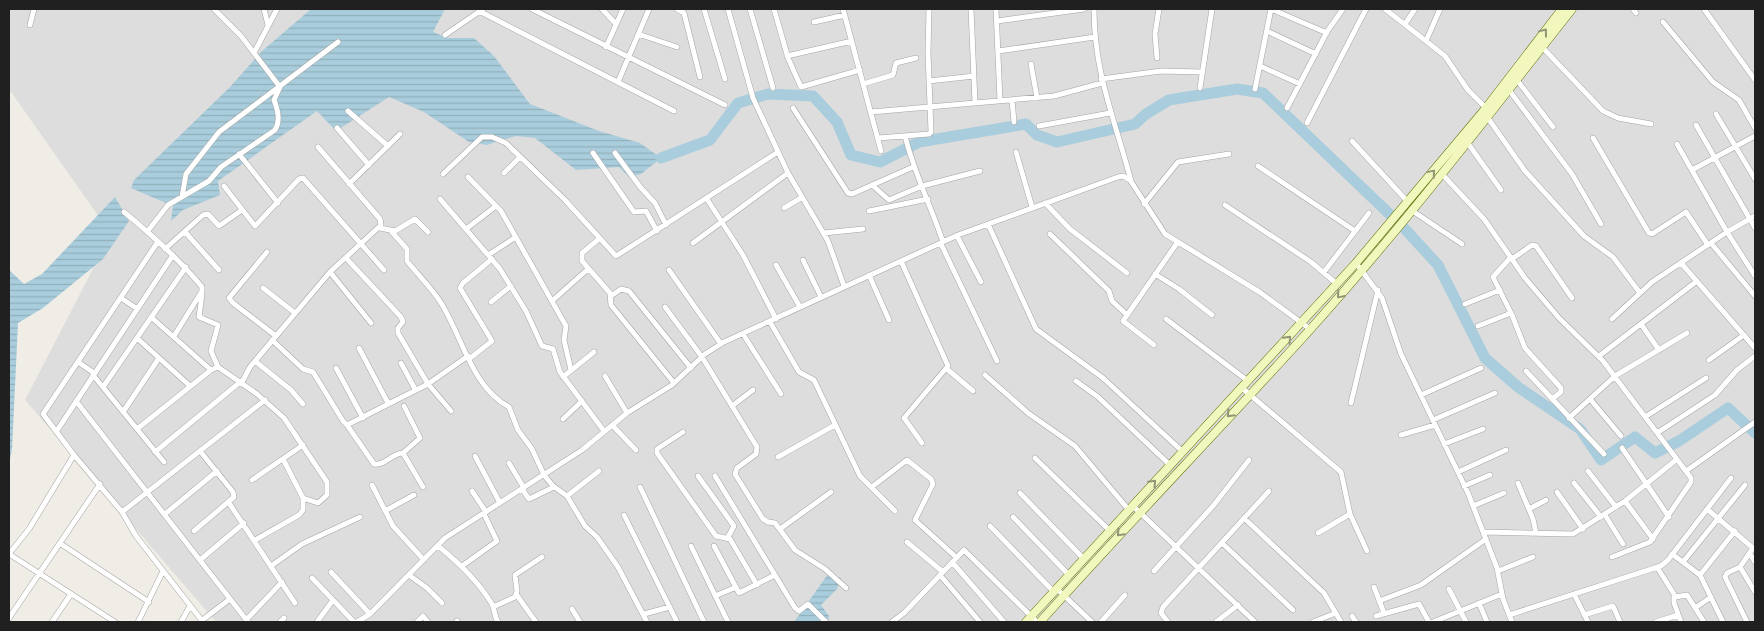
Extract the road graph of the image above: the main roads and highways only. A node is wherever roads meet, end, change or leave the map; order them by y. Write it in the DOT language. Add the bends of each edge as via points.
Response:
graph roads {
  1 [pos="1562,9"];
  2 [pos="1572,9"];
  3 [pos="1407,209"];
  4 [pos="1391,228"];
  5 [pos="1265,363"];
  6 [pos="1272,370"];
  7 [pos="1033,621"];
  3 -- 1 [label="main road, one-way"];
  2 -- 3 [label="main road" via="1488,118"];
  3 -- 4 [label="main road"];
  5 -- 4 [label="main road, one-way"];
  4 -- 6 [label="main road, one-way" via="1362,270"];
  5 -- 6 [label="main road"];
  7 -- 5 [label="main road, one-way" via="1068,574"];
  6 -- 7 [label="main road, one-way" via="1064,596"];
}
